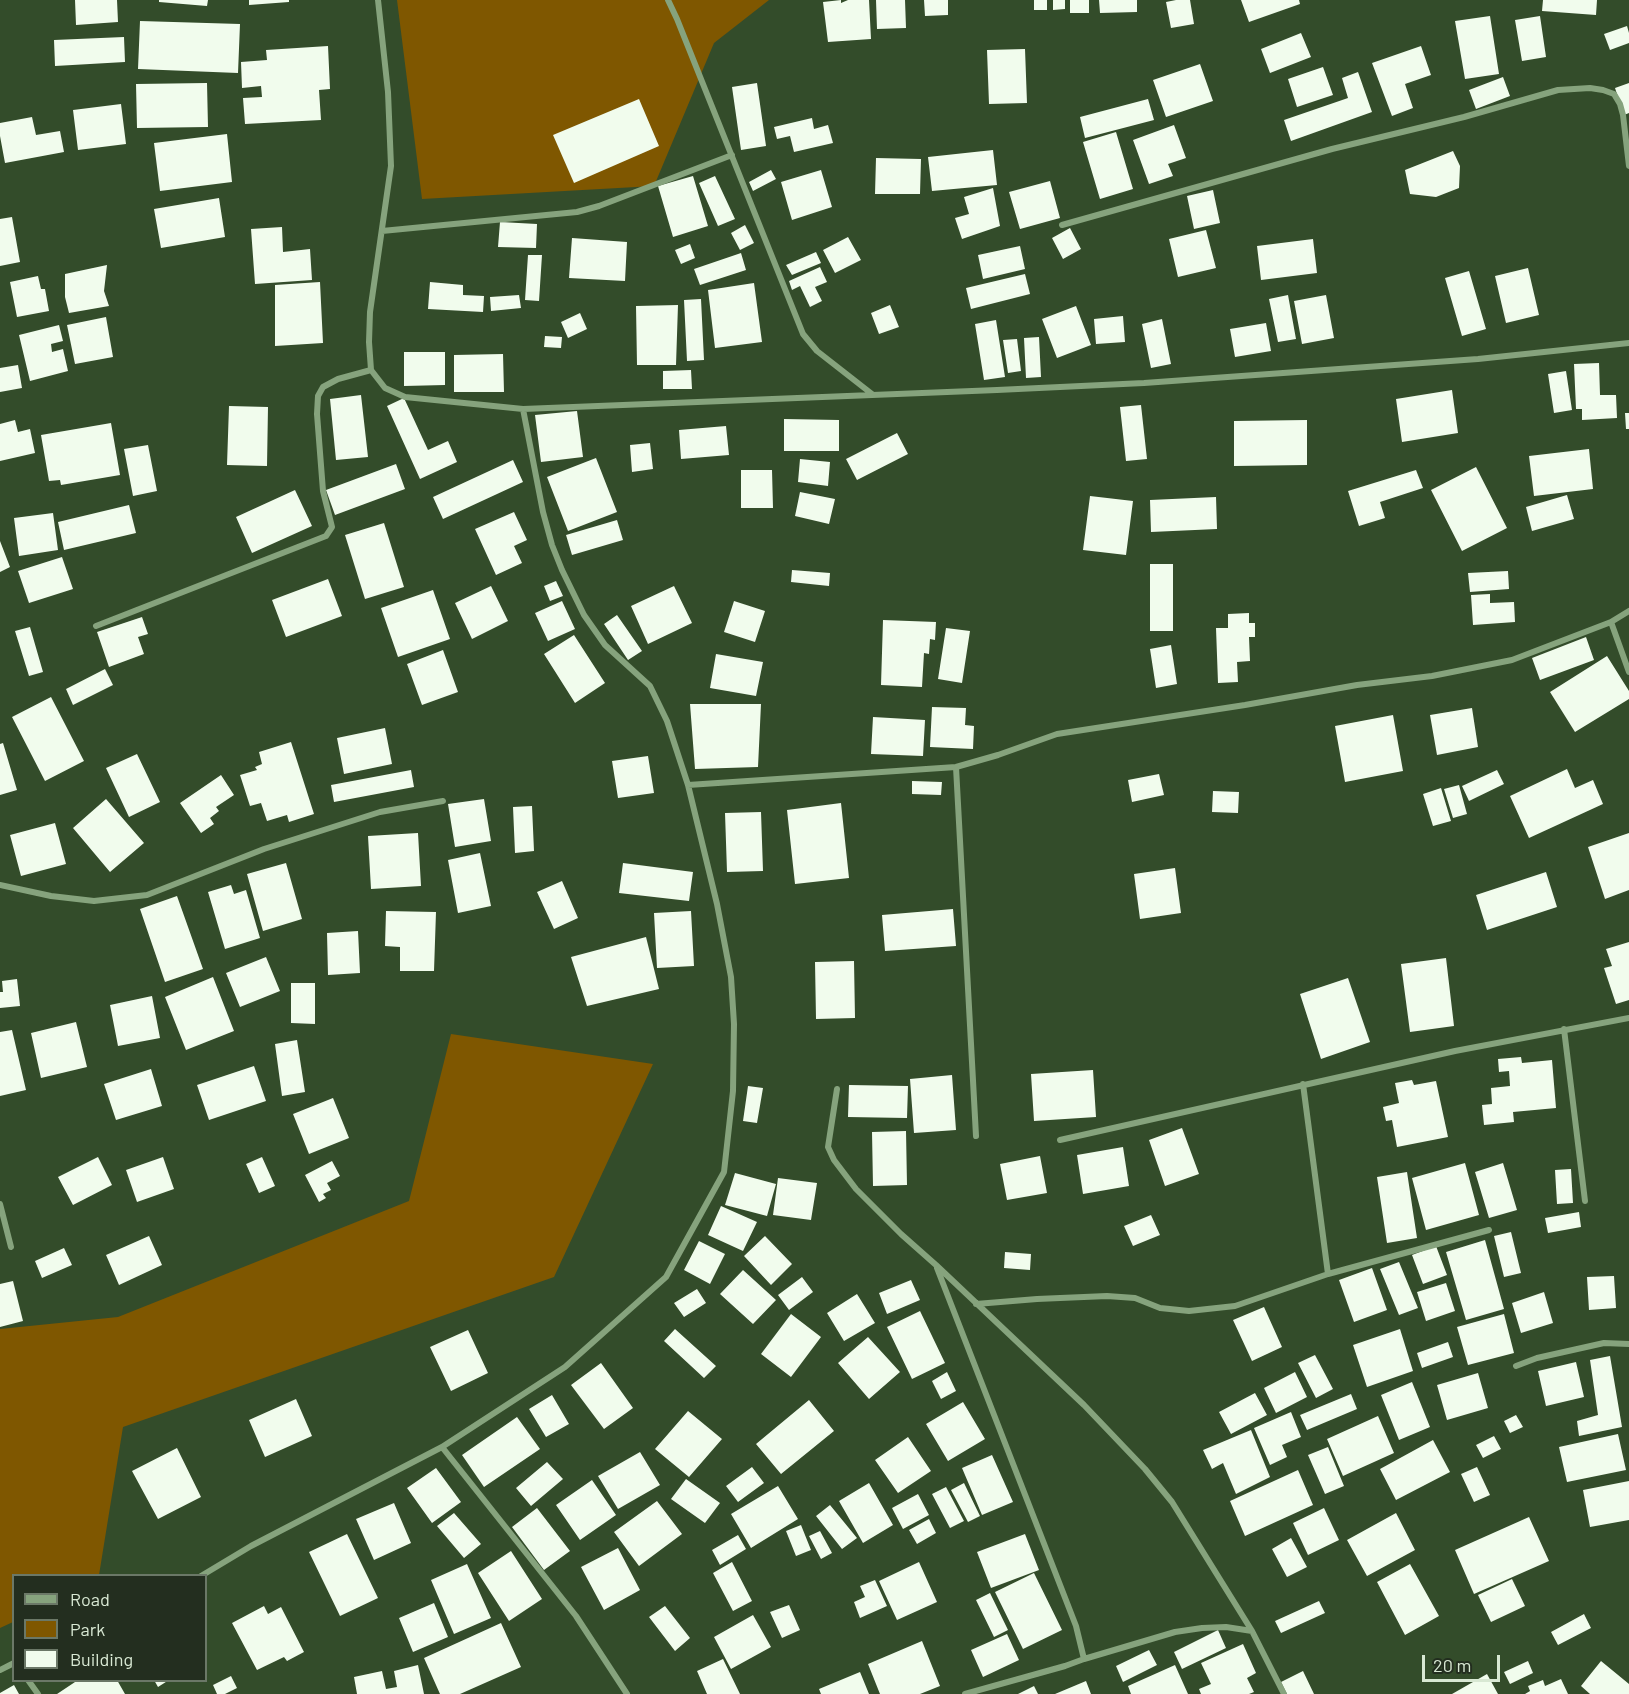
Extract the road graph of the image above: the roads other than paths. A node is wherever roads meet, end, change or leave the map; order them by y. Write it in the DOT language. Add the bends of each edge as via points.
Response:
graph roads {
  1 [pos="378,0"];
  2 [pos="668,0"];
  3 [pos="732,155"];
  4 [pos="1629,166"];
  5 [pos="1062,225"];
  6 [pos="382,231"];
  7 [pos="1629,343"];
  8 [pos="371,370"];
  9 [pos="873,395"];
  10 [pos="523,409"];
  11 [pos="1629,611"];
  12 [pos="1611,622"];
  13 [pos="96,626"];
  14 [pos="1629,672"];
  15 [pos="956,767"];
  16 [pos="688,785"];
  17 [pos="443,801"];
  18 [pos="1,886"];
  19 [pos="1629,1018"];
  20 [pos="1564,1029"];
  21 [pos="1303,1084"];
  22 [pos="837,1089"];
  23 [pos="976,1136"];
  24 [pos="1060,1140"];
  25 [pos="1586,1201"];
  26 [pos="0,1204"];
  27 [pos="1489,1230"];
  28 [pos="11,1247"];
  29 [pos="936,1265"];
  30 [pos="1328,1274"];
  31 [pos="976,1304"];
  32 [pos="1629,1344"];
  33 [pos="1516,1366"];
  34 [pos="442,1447"];
  35 [pos="203,1574"];
  36 [pos="1252,1632"];
  37 [pos="1084,1659"];
  38 [pos="627,1694"];
  39 [pos="965,1694"];
  40 [pos="1284,1694"];
  1 -- 6 [label="street" via="391,166"];
  2 -- 3 [label="street"];
  3 -- 6 [label="street" via="577,212"];
  3 -- 9 [label="street" via="803,333 817,351"];
  4 -- 5 [label="street" via="1623,115 1614,94 1590,88 1557,90"];
  6 -- 8 [label="street" via="370,312"];
  7 -- 9 [label="street" via="1144,383"];
  8 -- 10 [label="street" via="385,388 405,397"];
  8 -- 13 [label="street" via="338,379 323,387 318,396 323,491 332,527 326,536"];
  9 -- 10 [label="street"];
  10 -- 16 [label="street" via="543,512 561,570 605,645 650,686 667,721"];
  11 -- 12 [label="street"];
  12 -- 14 [label="street"];
  12 -- 15 [label="street" via="1512,660 1057,734"];
  15 -- 16 [label="street"];
  15 -- 23 [label="street"];
  16 -- 34 [label="street" via="731,977 733,1090 724,1172 666,1277 566,1367"];
  17 -- 18 [label="street" via="380,812 264,849 147,895 94,901"];
  19 -- 20 [label="street"];
  20 -- 21 [label="street"];
  20 -- 25 [label="street"];
  21 -- 24 [label="street"];
  21 -- 30 [label="street"];
  22 -- 29 [label="street" via="828,1147 834,1160 856,1189"];
  26 -- 28 [label="street"];
  27 -- 30 [label="street"];
  29 -- 31 [label="street"];
  29 -- 37 [label="street" via="1076,1626"];
  30 -- 31 [label="street" via="1235,1306 1189,1311 1160,1308 1135,1298 1107,1296"];
  31 -- 36 [label="street" via="1145,1468 1172,1502"];
  32 -- 33 [label="street" via="1604,1343"];
  34 -- 35 [label="street"];
  34 -- 38 [label="street" via="576,1616"];
  36 -- 37 [label="street" via="1226,1627 1175,1632"];
  36 -- 40 [label="street"];
  37 -- 39 [label="street"];
}
